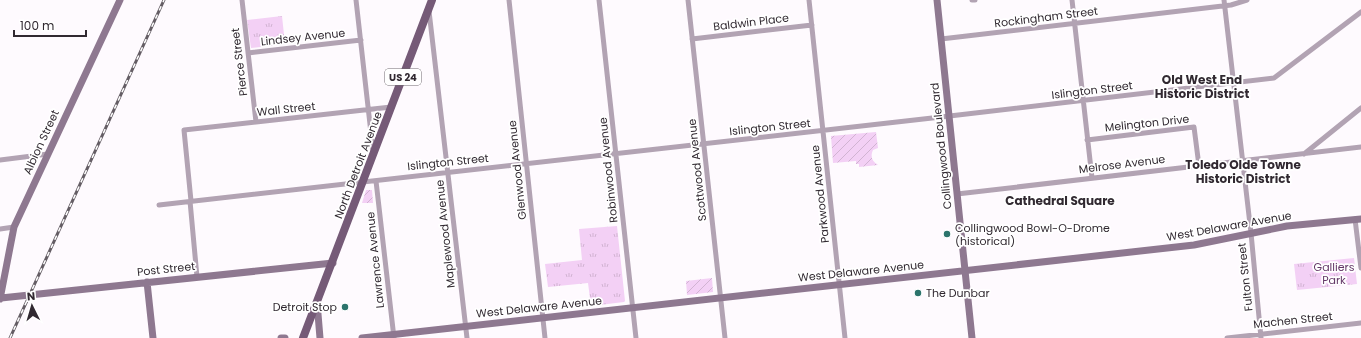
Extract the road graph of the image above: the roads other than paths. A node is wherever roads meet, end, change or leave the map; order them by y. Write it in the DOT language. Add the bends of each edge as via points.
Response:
graph roads {
  1 [pos="120,0"];
  2 [pos="242,0"];
  3 [pos="356,0"];
  4 [pos="509,0"];
  5 [pos="599,0"];
  6 [pos="688,0"];
  7 [pos="809,0"];
  8 [pos="937,0"];
  9 [pos="1072,0"];
  10 [pos="1248,0"];
  11 [pos="1225,3"];
  12 [pos="430,4"];
  13 [pos="1361,12"];
  14 [pos="1075,24"];
  15 [pos="812,25"];
  16 [pos="692,39"];
  17 [pos="941,39"];
  18 [pos="361,40"];
  19 [pos="248,53"];
  20 [pos="1234,83"];
  21 [pos="1083,100"];
  22 [pos="391,107"];
  23 [pos="1361,108"];
  24 [pos="369,110"];
  25 [pos="949,117"];
  26 [pos="256,122"];
  27 [pos="823,131"];
  28 [pos="1087,140"];
  29 [pos="704,144"];
  30 [pos="1361,147"];
  31 [pos="48,154"];
  32 [pos="374,154"];
  33 [pos="616,154"];
  34 [pos="1304,154"];
  35 [pos="0,160"];
  36 [pos="1242,161"];
  37 [pos="526,164"];
  38 [pos="1199,166"];
  39 [pos="448,173"];
  40 [pos="1092,178"];
  41 [pos="376,181"];
  42 [pos="363,182"];
  43 [pos="957,194"];
  44 [pos="191,201"];
  45 [pos="159,205"];
  46 [pos="1358,219"];
  47 [pos="14,227"];
  48 [pos="0,229"];
  49 [pos="1251,233"];
  50 [pos="333,263"];
  51 [pos="1361,268"];
  52 [pos="965,270"];
  53 [pos="197,277"];
  54 [pos="147,282"];
  55 [pos="840,284"];
  56 [pos="0,298"];
  57 [pos="721,298"];
  58 [pos="317,301"];
  59 [pos="633,308"];
  60 [pos="543,318"];
  61 [pos="1361,323"];
  62 [pos="465,327"];
  63 [pos="393,336"];
  64 [pos="1261,336"];
  65 [pos="153,338"];
  66 [pos="281,338"];
  67 [pos="285,338"];
  68 [pos="303,338"];
  69 [pos="320,338"];
  70 [pos="362,338"];
  71 [pos="466,338"];
  72 [pos="545,338"];
  73 [pos="636,338"];
  74 [pos="725,338"];
  75 [pos="845,338"];
  76 [pos="972,338"];
  77 [pos="1227,338"];
  1 -- 31 [label="street, Albion Street"];
  2 -- 19 [label="street, Pierce Street"];
  3 -- 18 [label="street"];
  4 -- 37 [label="street, Glenwood Avenue"];
  5 -- 33 [label="street, Robinwood Avenue"];
  6 -- 16 [label="street, Scottwood Avenue"];
  7 -- 15 [label="street, Parkwood Avenue"];
  8 -- 17 [label="street, Collingwood Boulevard"];
  9 -- 14 [label="street"];
  10 -- 11 [label="street, Rockingham Street"];
  11 -- 14 [label="street, Rockingham Street"];
  11 -- 20 [label="street, Fulton Street"];
  12 -- 22 [label="main road, North Detroit Avenue / US 24"];
  12 -- 39 [label="street, Maplewood Avenue"];
  13 -- 20 [label="street, Islington Street" via="1274,78"];
  14 -- 17 [label="street, Rockingham Street"];
  14 -- 21 [label="street"];
  15 -- 16 [label="street, Baldwin Place"];
  15 -- 27 [label="street, Parkwood Avenue"];
  16 -- 29 [label="street, Scottwood Avenue"];
  17 -- 25 [label="street, Collingwood Boulevard"];
  18 -- 19 [label="street, Lindsey Avenue"];
  18 -- 24 [label="street"];
  19 -- 26 [label="street, Pierce Street"];
  20 -- 21 [label="street, Islington Street"];
  20 -- 36 [label="street, Fulton Street"];
  21 -- 25 [label="street, Islington Street"];
  21 -- 28 [label="street"];
  22 -- 24 [label="street, Wall Street"];
  22 -- 32 [label="main road, North Detroit Avenue / US 24"];
  23 -- 34 [label="street"];
  24 -- 26 [label="street, Wall Street"];
  24 -- 32 [label="street"];
  25 -- 27 [label="street, Islington Street"];
  25 -- 43 [label="street, Collingwood Boulevard"];
  26 -- 44 [label="street, Wall Street" via="184,130"];
  27 -- 29 [label="street, Islington Street"];
  27 -- 55 [label="street, Parkwood Avenue"];
  28 -- 38 [label="street, Melington Drive" via="1194,127"];
  28 -- 40 [label="street"];
  29 -- 33 [label="street, Islington Street"];
  29 -- 57 [label="street, Scottwood Avenue"];
  30 -- 34 [label="street, Melrose Avenue"];
  31 -- 35 [label="street"];
  31 -- 47 [label="street, Albion Street"];
  32 -- 42 [label="main road, North Detroit Avenue / US 24"];
  33 -- 37 [label="street, Islington Street"];
  33 -- 59 [label="street, Robinwood Avenue"];
  34 -- 36 [label="street, Melrose Avenue"];
  36 -- 38 [label="street, Melrose Avenue"];
  36 -- 49 [label="street, Fulton Street"];
  37 -- 39 [label="street, Islington Street"];
  37 -- 60 [label="street, Glenwood Avenue"];
  38 -- 40 [label="street, Melrose Avenue"];
  39 -- 41 [label="street, Islington Street"];
  39 -- 62 [label="street, Maplewood Avenue"];
  40 -- 43 [label="street, Melrose Avenue"];
  41 -- 42 [label="street, Islington Street"];
  41 -- 63 [label="street, Lawrence Avenue"];
  42 -- 44 [label="street, Islington Street"];
  42 -- 50 [label="main road, North Detroit Avenue / US 24"];
  43 -- 52 [label="street, Collingwood Boulevard"];
  44 -- 45 [label="street, Islington Street"];
  44 -- 53 [label="street"];
  46 -- 49 [label="street, West Delaware Avenue" via="1287,226"];
  46 -- 51 [label="street"];
  47 -- 48 [label="street"];
  47 -- 56 [label="street, Albion Street"];
  49 -- 52 [label="street, West Delaware Avenue" via="1194,245"];
  49 -- 64 [label="street, Fulton Street"];
  50 -- 53 [label="street, Post Street"];
  50 -- 58 [label="main road, North Detroit Avenue / US 24"];
  52 -- 55 [label="street, West Delaware Avenue"];
  52 -- 76 [label="street, Collingwood Boulevard"];
  53 -- 54 [label="street, Post Street"];
  54 -- 56 [label="street, Post Street"];
  54 -- 65 [label="street"];
  55 -- 57 [label="street, West Delaware Avenue"];
  55 -- 75 [label="street, Parkwood Avenue"];
  57 -- 59 [label="street, West Delaware Avenue"];
  57 -- 74 [label="street, Scottwood Avenue"];
  58 -- 68 [label="main road, North Detroit Avenue / US 24"];
  58 -- 69 [label="street"];
  59 -- 60 [label="street, West Delaware Avenue"];
  59 -- 73 [label="street, Robinwood Avenue"];
  60 -- 62 [label="street, West Delaware Avenue"];
  60 -- 72 [label="street, Glenwood Avenue"];
  61 -- 64 [label="street, Machen Street"];
  62 -- 63 [label="street, West Delaware Avenue"];
  62 -- 71 [label="street, Maplewood Avenue"];
  63 -- 70 [label="street, West Delaware Avenue"];
  64 -- 77 [label="street, Machen Street"];
  66 -- 67 [label="street"];
}
